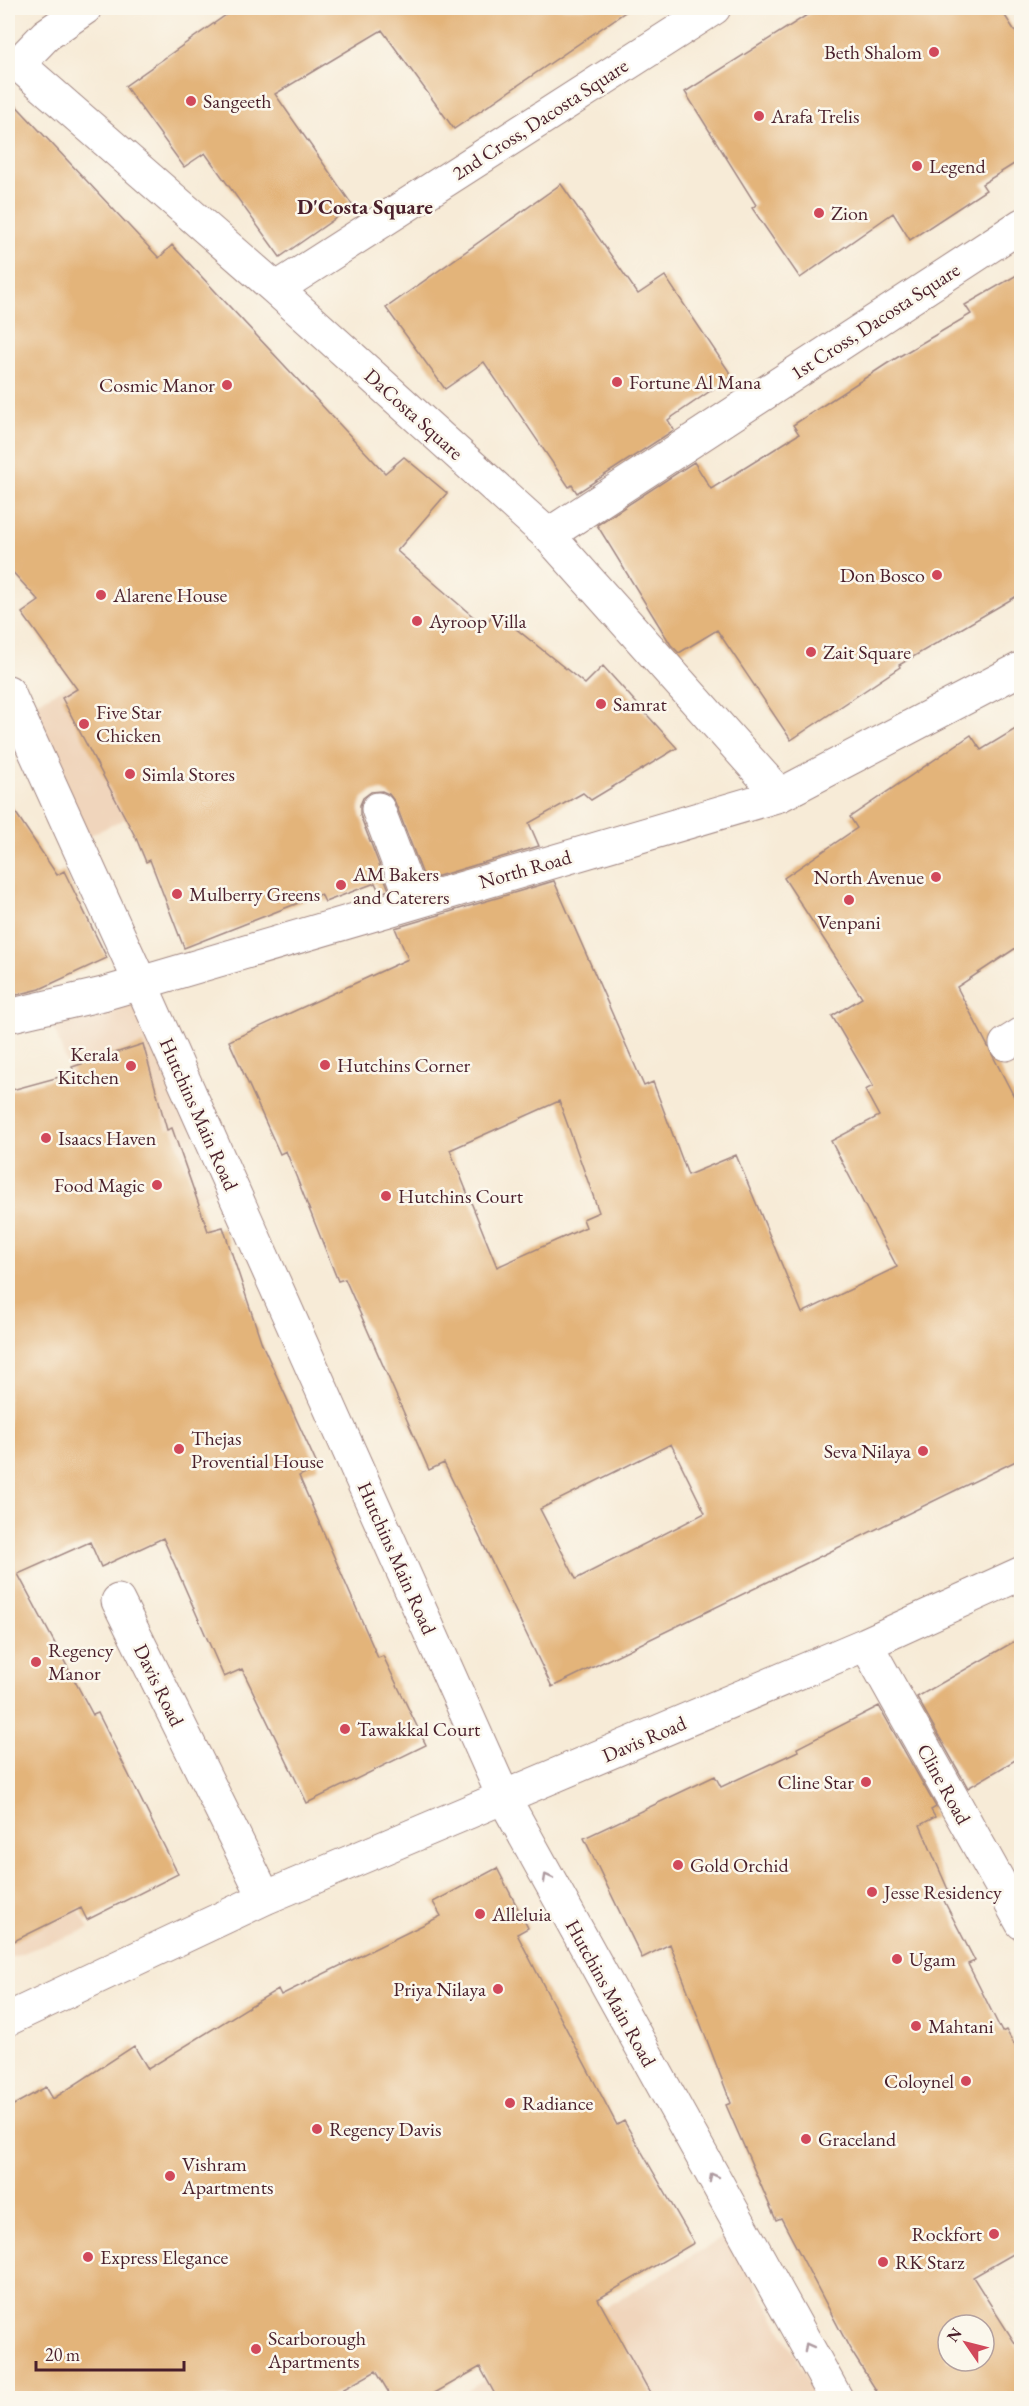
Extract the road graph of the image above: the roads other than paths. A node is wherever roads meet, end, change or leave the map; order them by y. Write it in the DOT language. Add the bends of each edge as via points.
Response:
graph roads {
  1 [pos="85,8"];
  2 [pos="714,8"];
  3 [pos="1022,225"];
  4 [pos="276,289"];
  5 [pos="549,535"];
  6 [pos="1022,668"];
  7 [pos="8,692"];
  8 [pos="780,795"];
  9 [pos="378,809"];
  10 [pos="413,902"];
  11 [pos="140,982"];
  12 [pos="8,1016"];
  13 [pos="1022,1573"];
  14 [pos="118,1601"];
  15 [pos="866,1644"];
  16 [pos="504,1798"];
  17 [pos="265,1898"];
  18 [pos="1022,1923"];
  19 [pos="8,2019"];
  20 [pos="837,2398"];
  1 -- 4 [label="street, DaCosta Square" via="46,35 18,64"];
  2 -- 4 [label="street, 2nd Cross, Dacosta Square"];
  3 -- 5 [label="street, 1st Cross, Dacosta Square"];
  4 -- 5 [label="street, DaCosta Square"];
  5 -- 8 [label="street, DaCosta Square"];
  6 -- 8 [label="street, North Road"];
  7 -- 11 [label="street, Hutchins Main Road"];
  8 -- 10 [label="street, North Road"];
  9 -- 10 [label="street"];
  10 -- 11 [label="street, North Road"];
  11 -- 12 [label="street, North Road"];
  11 -- 16 [label="street, Hutchins Main Road"];
  13 -- 15 [label="street, Davis Road"];
  14 -- 17 [label="street, Davis Road"];
  15 -- 16 [label="street, Davis Road"];
  15 -- 18 [label="street, Cline Road"];
  16 -- 17 [label="street, Davis Road"];
  20 -- 16 [label="street, Hutchins Main Road, one-way"];
  17 -- 19 [label="street, Davis Road"];
}
